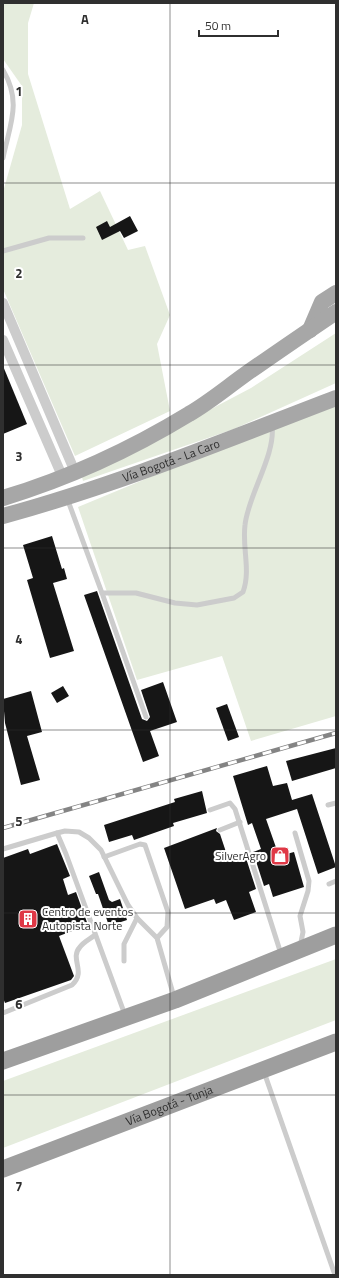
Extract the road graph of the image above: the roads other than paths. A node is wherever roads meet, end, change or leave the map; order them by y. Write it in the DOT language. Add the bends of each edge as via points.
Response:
graph roads {
  1 [pos="3,70"];
  2 [pos="3,158"];
  3 [pos="83,238"];
  4 [pos="3,251"];
  5 [pos="336,293"];
  6 [pos="3,303"];
  7 [pos="336,303"];
  8 [pos="336,312"];
  9 [pos="336,316"];
  10 [pos="336,322"];
  11 [pos="310,330"];
  12 [pos="3,340"];
  13 [pos="336,398"];
  14 [pos="272,422"];
  15 [pos="69,475"];
  16 [pos="66,497"];
  17 [pos="3,498"];
  18 [pos="3,516"];
  19 [pos="102,593"];
  20 [pos="146,717"];
  21 [pos="336,803"];
  22 [pos="328,805"];
  23 [pos="210,810"];
  24 [pos="240,822"];
  25 [pos="220,830"];
  26 [pos="57,833"];
  27 [pos="295,833"];
  28 [pos="3,849"];
  29 [pos="104,857"];
  30 [pos="336,881"];
  31 [pos="329,884"];
  32 [pos="137,918"];
  33 [pos="95,935"];
  34 [pos="335,936"];
  35 [pos="157,938"];
  36 [pos="300,950"];
  37 [pos="282,957"];
  38 [pos="124,961"];
  39 [pos="175,1000"];
  40 [pos="3,1013"];
  41 [pos="126,1018"];
  42 [pos="336,1042"];
  43 [pos="3,1061"];
  44 [pos="263,1069"];
  45 [pos="3,1169"];
  46 [pos="335,1275"];
  1 -- 2 [label="lane" via="14,92 14,108"];
  3 -- 4 [label="lane" via="49,238"];
  5 -- 11 [label="main road" via="322,302"];
  6 -- 15 [label="street"];
  7 -- 11 [label="main road, Vía Bogotá - La Caro" via="326,310"];
  8 -- 11 [label="main road, Vía Bogotá - La Caro"];
  9 -- 11 [label="main road, Vía Bogotá - La Caro"];
  10 -- 11 [label="main road"];
  11 -- 15 [label="main road, Vía Bogotá - La Caro" via="190,414 131,447"];
  12 -- 15 [label="street"];
  13 -- 14 [label="main road, Vía Bogotá - La Caro"];
  14 -- 16 [label="main road, Vía Bogotá - La Caro" via="212,447"];
  14 -- 19 [label="lane" via="274,433 269,452 244,525 246,583 243,592 234,598 197,605 175,603 136,593"];
  15 -- 17 [label="main road, Vía Bogotá - La Caro"];
  16 -- 18 [label="main road, Vía Bogotá - La Caro"];
  16 -- 19 [label="lane"];
  19 -- 20 [label="lane"];
  21 -- 22 [label="lane"];
  23 -- 24 [label="lane" via="230,803 235,808"];
  24 -- 25 [label="lane"];
  24 -- 37 [label="lane"];
  26 -- 28 [label="lane"];
  26 -- 29 [label="lane" via="79,832 101,850"];
  26 -- 33 [label="lane"];
  27 -- 36 [label="lane" via="309,881 300,916 303,932"];
  29 -- 32 [label="lane"];
  29 -- 35 [label="lane" via="140,844 145,845 168,912 167,927"];
  30 -- 31 [label="lane"];
  32 -- 35 [label="lane"];
  32 -- 38 [label="lane" via="124,944"];
  33 -- 40 [label="lane" via="80,946 76,953 80,975 78,980 72,985"];
  33 -- 41 [label="lane"];
  34 -- 36 [label="highway"];
  35 -- 39 [label="lane"];
  36 -- 37 [label="highway"];
  37 -- 39 [label="highway"];
  39 -- 41 [label="highway"];
  41 -- 43 [label="highway"];
  42 -- 44 [label="highway, Vía Bogotá - Tunja"];
  44 -- 45 [label="highway, Vía Bogotá - Tunja"];
  44 -- 46 [label="lane"];
}
